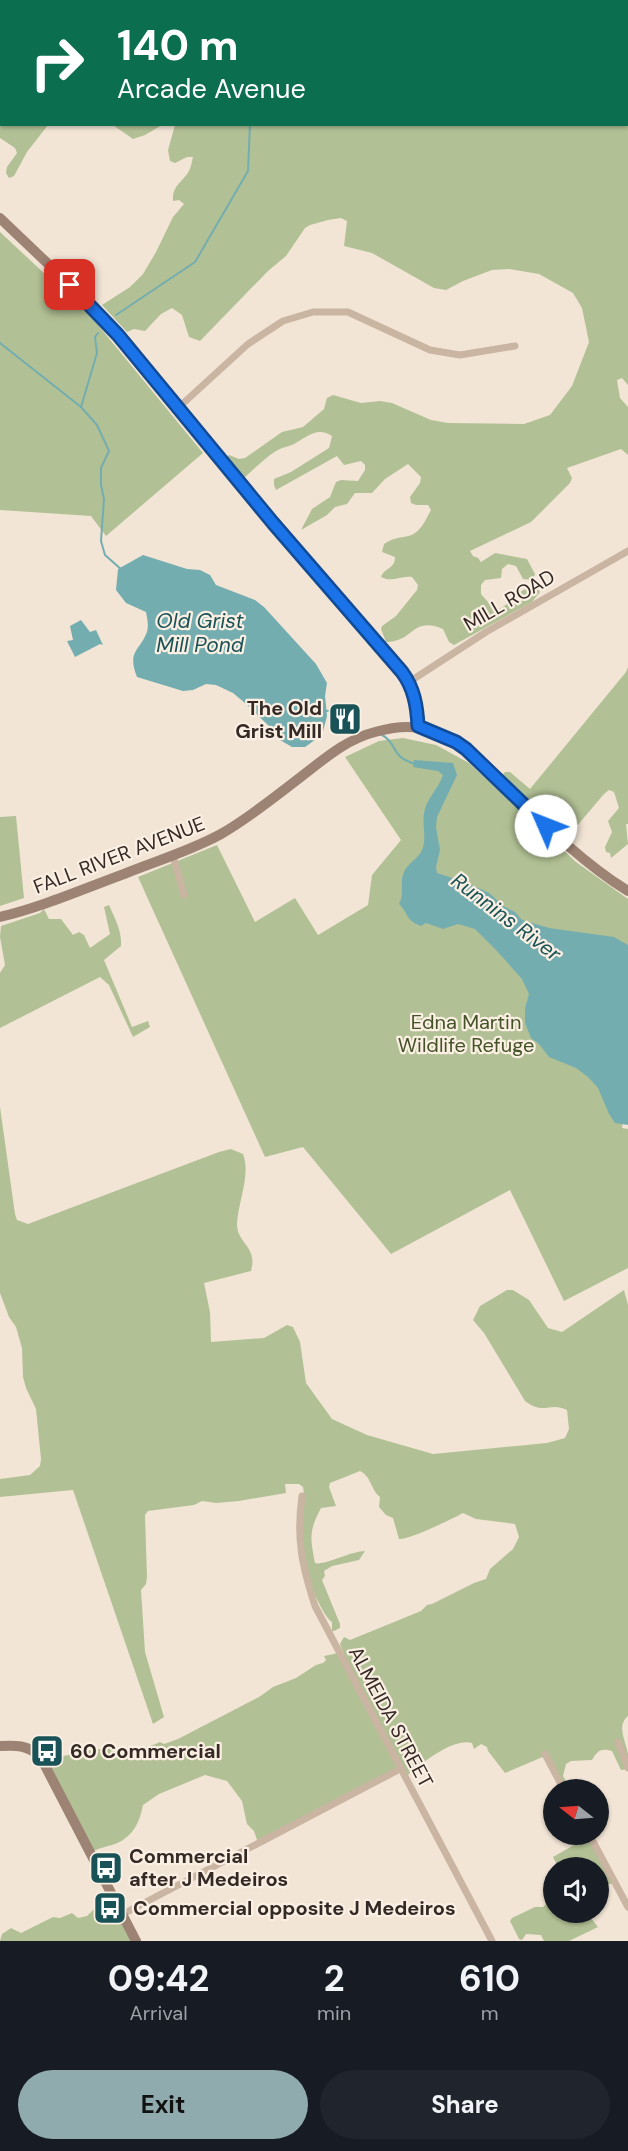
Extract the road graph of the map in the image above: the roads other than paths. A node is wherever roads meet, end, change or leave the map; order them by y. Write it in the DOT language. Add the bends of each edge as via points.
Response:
graph roads {
  1 [pos="0,218"];
  2 [pos="515,346"];
  3 [pos="178,408"];
  4 [pos="628,550"];
  5 [pos="409,682"];
  6 [pos="418,726"];
  7 [pos="173,855"];
  8 [pos="628,891"];
  9 [pos="184,895"];
  10 [pos="0,917"];
  11 [pos="302,1496"];
  12 [pos="618,1742"];
  13 [pos="0,1746"];
  14 [pos="545,1754"];
  15 [pos="628,1768"];
  16 [pos="400,1769"];
  17 [pos="558,1779"];
  18 [pos="595,1845"];
  19 [pos="628,1905"];
  20 [pos="123,1914"];
  21 [pos="136,1941"];
  22 [pos="492,1941"];
  1 -- 3 [label="main road" via="86,300"];
  2 -- 3 [label="street" via="460,355 430,350 348,312 314,312 283,321 248,344"];
  3 -- 5 [label="main road"];
  4 -- 5 [label="street, MILL ROAD" via="486,632"];
  5 -- 6 [label="main road" via="416,701"];
  6 -- 7 [label="main road, FALL RIVER AVENUE" via="373,732 349,742 220,834"];
  6 -- 8 [label="main road" via="461,746 553,833"];
  7 -- 9 [label="street"];
  7 -- 10 [label="main road, FALL RIVER AVENUE"];
  11 -- 16 [label="street, ALMEIDA STREET" via="302,1568 315,1606"];
  12 -- 15 [label="street"];
  13 -- 20 [label="main road" via="30,1747 40,1756"];
  14 -- 17 [label="street"];
  16 -- 20 [label="street"];
  16 -- 22 [label="street, ALMEIDA STREET"];
  18 -- 19 [label="street"];
  20 -- 21 [label="main road"];
}
